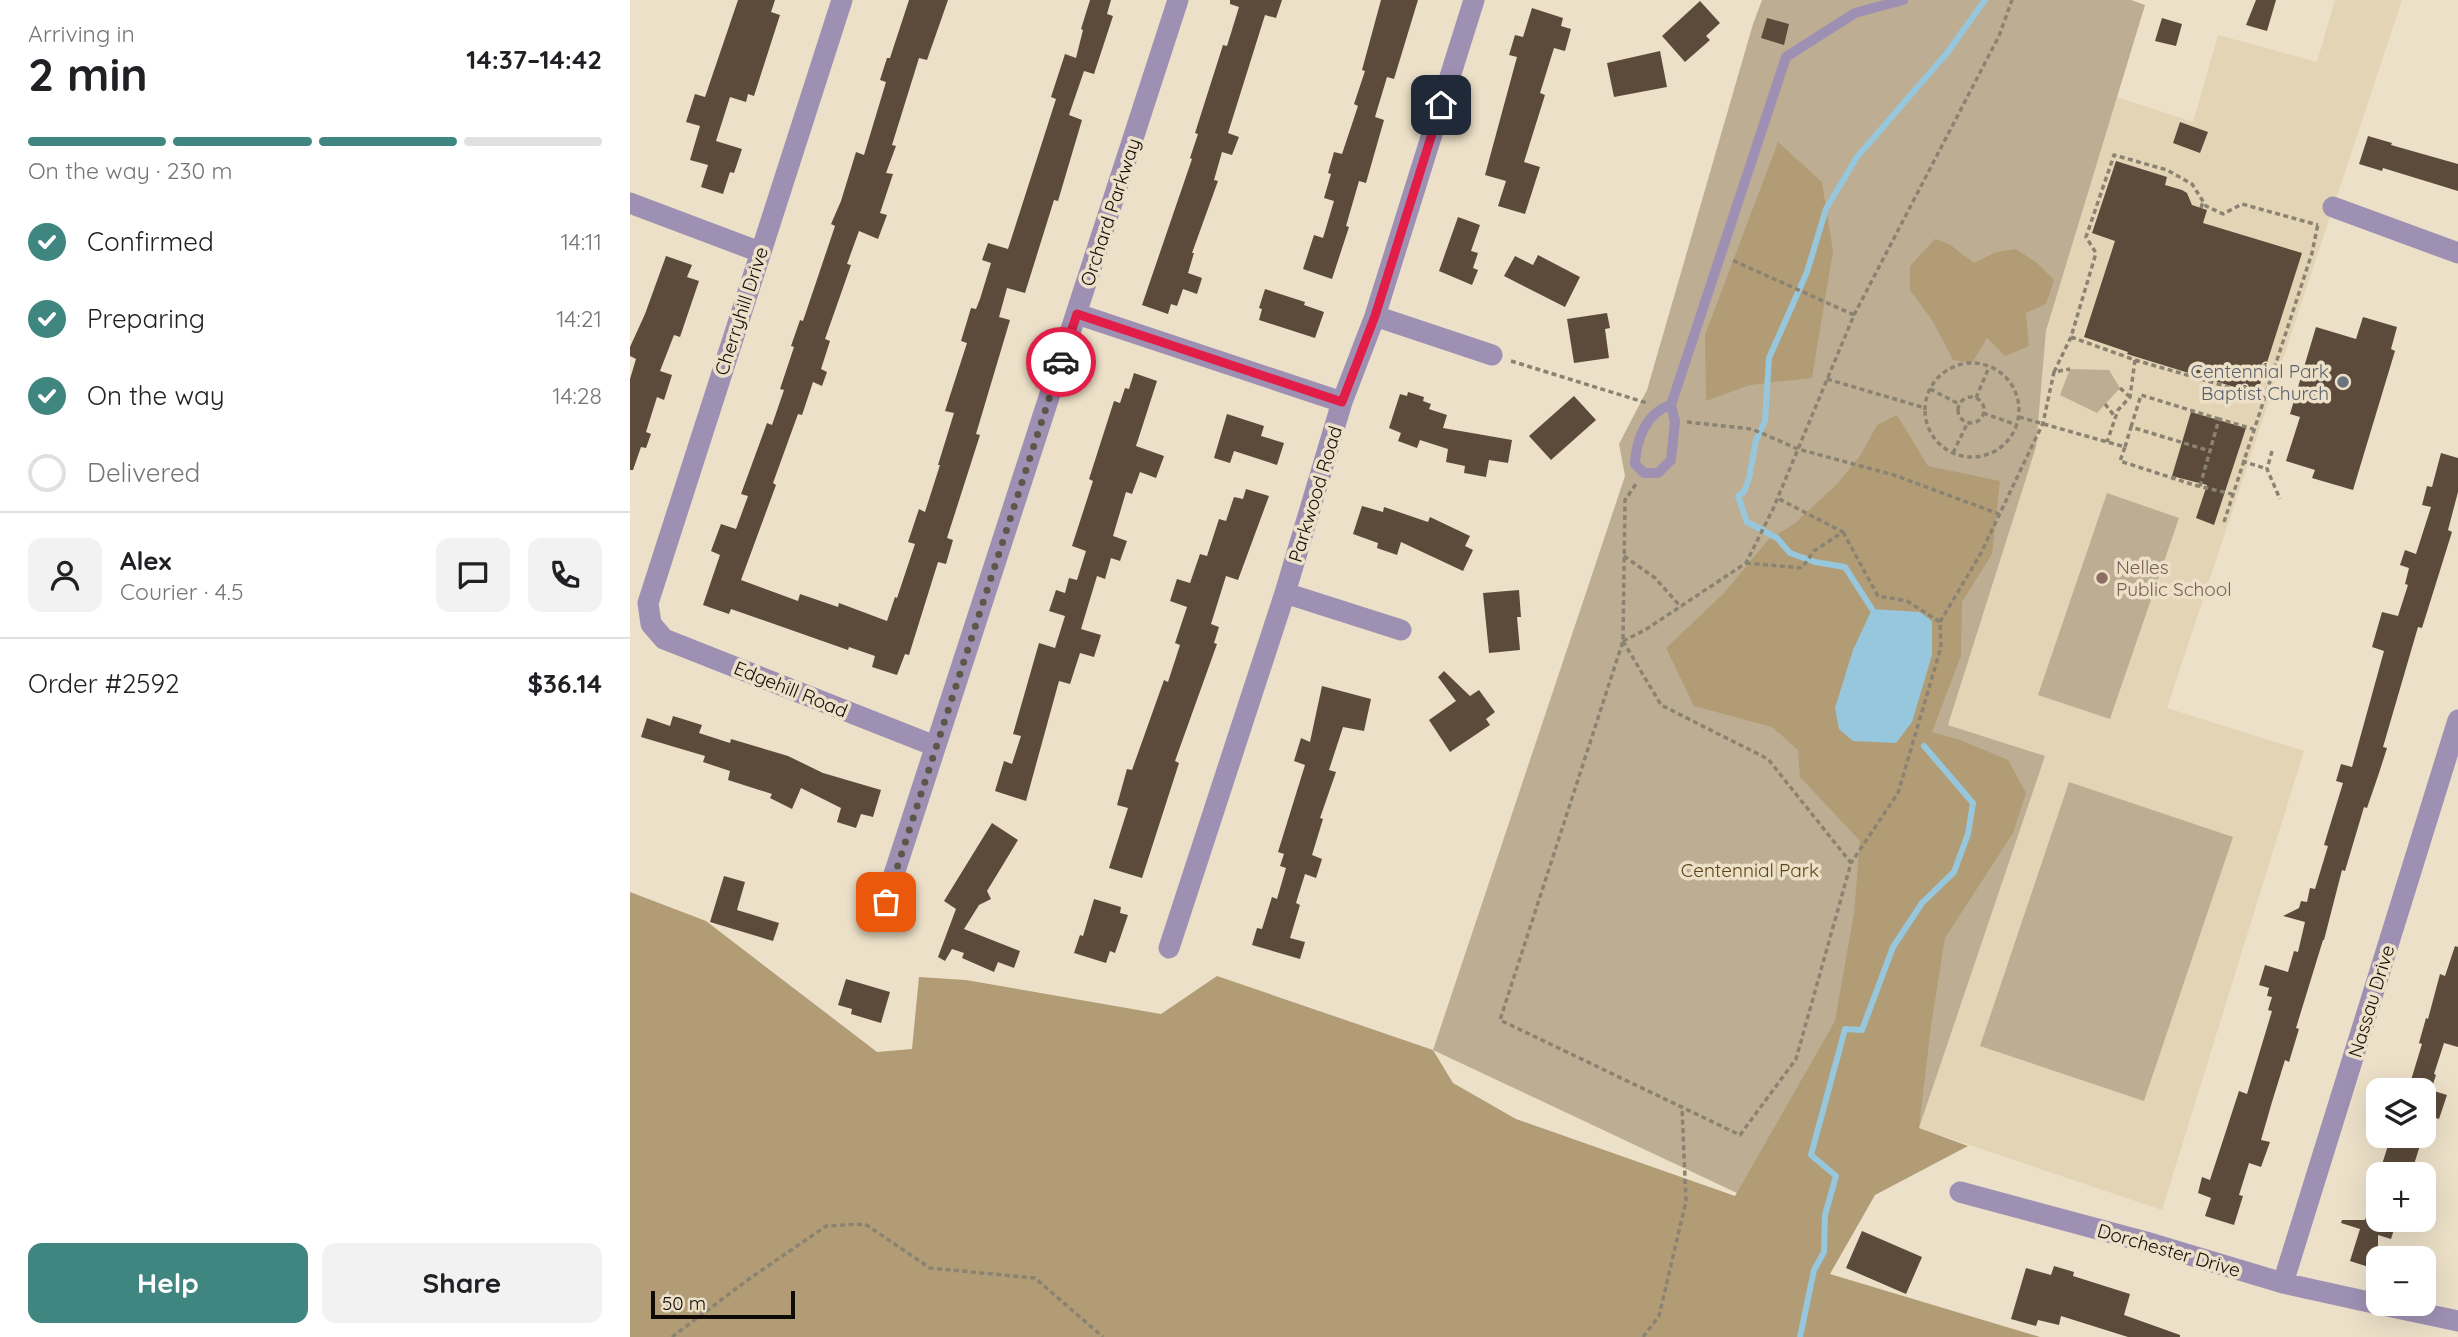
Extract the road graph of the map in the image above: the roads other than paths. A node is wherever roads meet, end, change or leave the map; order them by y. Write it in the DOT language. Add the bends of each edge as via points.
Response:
graph roads {
  1 [pos="842,0"];
  2 [pos="1178,0"];
  3 [pos="1474,0"];
  4 [pos="1903,0"];
  5 [pos="630,203"];
  6 [pos="2327,209"];
  7 [pos="760,251"];
  8 [pos="2458,253"];
  9 [pos="1077,314"];
  10 [pos="1375,316"];
  11 [pos="1492,355"];
  12 [pos="1342,402"];
  13 [pos="1671,405"];
  14 [pos="1285,593"];
  15 [pos="651,624"];
  16 [pos="1401,630"];
  17 [pos="2458,720"];
  18 [pos="935,746"];
  19 [pos="886,902"];
  20 [pos="1169,948"];
  21 [pos="1960,1192"];
  22 [pos="2283,1283"];
  23 [pos="2366,1301"];
  24 [pos="2434,1316"];
  25 [pos="2458,1321"];
  1 -- 7 [label="street, Cherryhill Drive"];
  2 -- 9 [label="street, Orchard Parkway"];
  3 -- 10 [label="street, Parkwood Road"];
  4 -- 13 [label="lane" via="1855,13 1786,57"];
  5 -- 7 [label="street"];
  6 -- 8 [label="street"];
  7 -- 15 [label="street, Cherryhill Drive" via="648,603"];
  9 -- 12 [label="street"];
  9 -- 18 [label="street, Orchard Parkway"];
  10 -- 11 [label="street"];
  10 -- 12 [label="street, Parkwood Road"];
  12 -- 14 [label="street, Parkwood Road"];
  13 -- 13 [label="lane" via="1661,408 1636,444 1634,464 1644,473 1658,473 1671,460 1675,421"];
  14 -- 16 [label="street"];
  14 -- 20 [label="street, Parkwood Road"];
  15 -- 18 [label="street, Edgehill Road" via="664,639"];
  17 -- 22 [label="street, Nassau Drive"];
  18 -- 19 [label="street, Orchard Parkway"];
  21 -- 22 [label="street, Dorchester Drive"];
  22 -- 23 [label="street, Dorchester Drive"];
  24 -- 25 [label="street, Dorchester Drive"];
}
